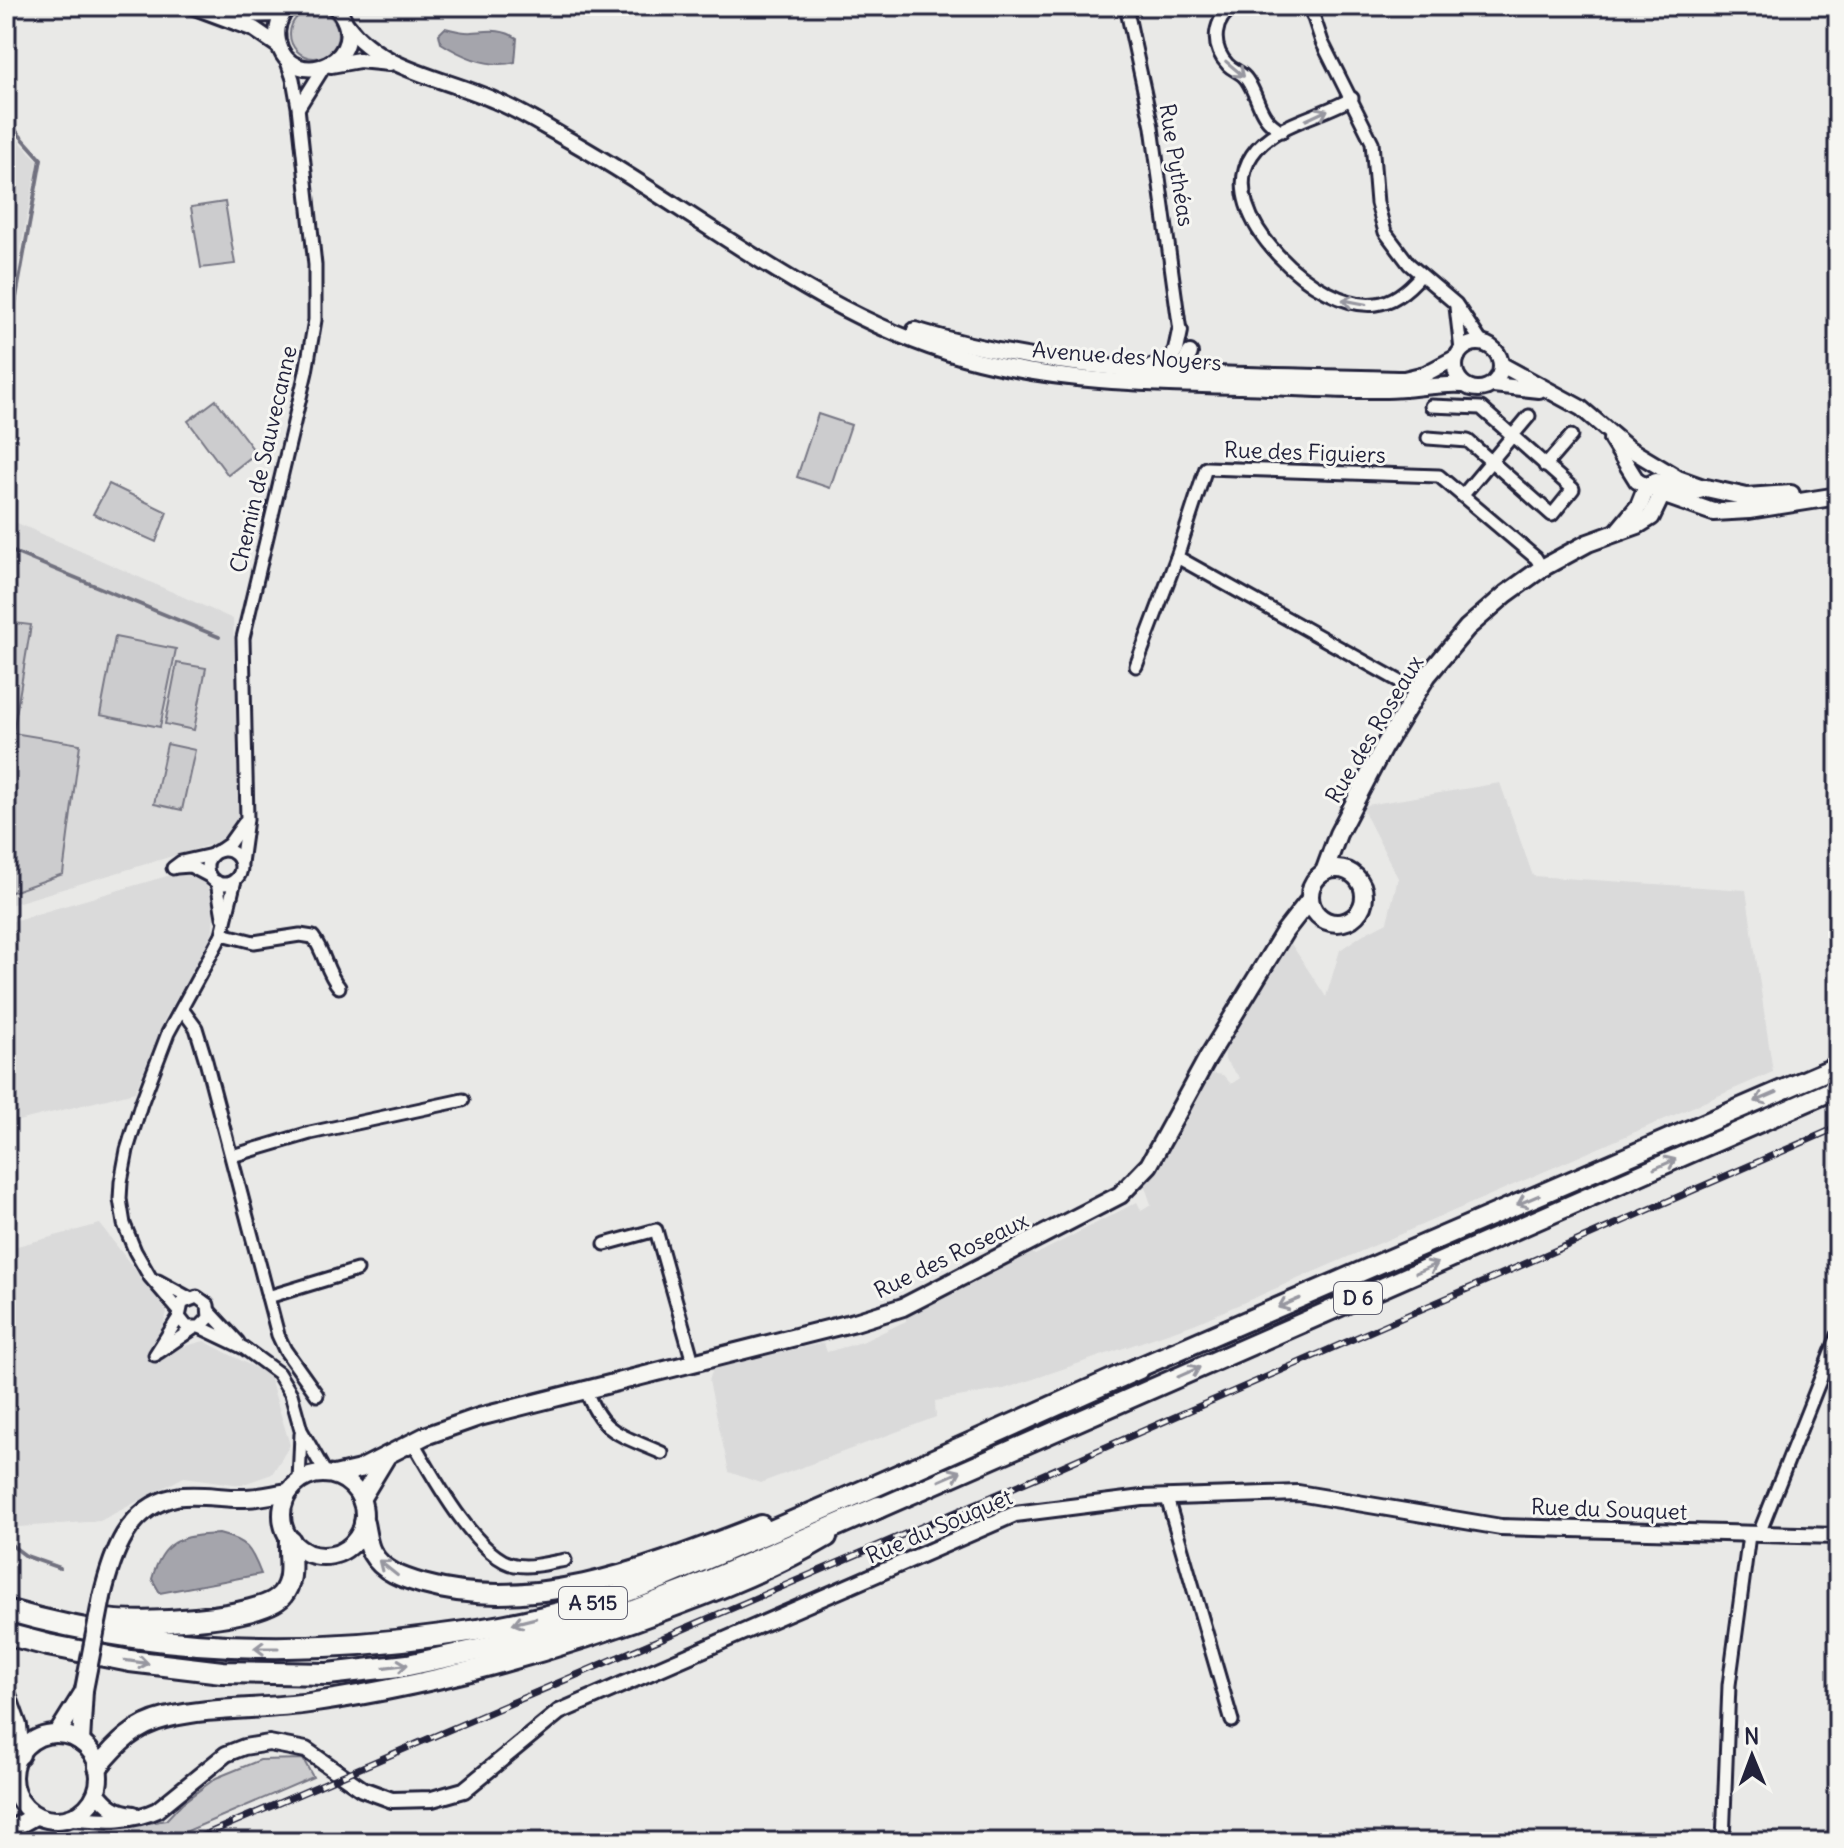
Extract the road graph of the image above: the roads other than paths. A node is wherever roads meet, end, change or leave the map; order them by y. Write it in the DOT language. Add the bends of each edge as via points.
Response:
graph roads {
  1 [pos="192,6"];
  2 [pos="335,6"];
  3 [pos="1126,6"];
  4 [pos="1235,6"];
  5 [pos="1310,6"];
  6 [pos="286,10"];
  7 [pos="211,12"];
  8 [pos="347,25"];
  9 [pos="282,51"];
  10 [pos="394,63"];
  11 [pos="325,66"];
  12 [pos="1352,98"];
  13 [pos="298,107"];
  14 [pos="1282,131"];
  15 [pos="1421,275"];
  16 [pos="1456,304"];
  17 [pos="1180,331"];
  18 [pos="1482,343"];
  19 [pos="1190,353"];
  20 [pos="1459,354"];
  21 [pos="1502,365"];
  22 [pos="1181,371"];
  23 [pos="1212,373"];
  24 [pos="1141,376"];
  25 [pos="1464,385"];
  26 [pos="1493,385"];
  27 [pos="1551,392"];
  28 [pos="1431,406"];
  29 [pos="1529,416"];
  30 [pos="1599,422"];
  31 [pos="1571,436"];
  32 [pos="1511,437"];
  33 [pos="1428,438"];
  34 [pos="1491,463"];
  35 [pos="1653,464"];
  36 [pos="1545,466"];
  37 [pos="1658,488"];
  38 [pos="1706,488"];
  39 [pos="1838,494"];
  40 [pos="1463,495"];
  41 [pos="1177,557"];
  42 [pos="1542,568"];
  43 [pos="1136,666"];
  44 [pos="1417,691"];
  45 [pos="247,819"];
  46 [pos="1334,849"];
  47 [pos="215,853"];
  48 [pos="241,863"];
  49 [pos="1342,869"];
  50 [pos="1324,872"];
  51 [pos="213,879"];
  52 [pos="235,880"];
  53 [pos="1314,907"];
  54 [pos="223,928"];
  55 [pos="339,987"];
  56 [pos="182,1009"];
  57 [pos="1838,1066"];
  58 [pos="1838,1088"];
  59 [pos="463,1100"];
  60 [pos="232,1156"];
  61 [pos="605,1244"];
  62 [pos="357,1270"];
  63 [pos="150,1277"];
  64 [pos="268,1297"];
  65 [pos="189,1298"];
  66 [pos="210,1312"];
  67 [pos="179,1314"];
  68 [pos="197,1328"];
  69 [pos="1838,1335"];
  70 [pos="244,1348"];
  71 [pos="693,1362"];
  72 [pos="1139,1368"];
  73 [pos="585,1388"];
  74 [pos="317,1395"];
  75 [pos="301,1430"];
  76 [pos="413,1442"];
  77 [pos="662,1453"];
  78 [pos="388,1454"];
  79 [pos="330,1474"];
  80 [pos="294,1486"];
  81 [pos="248,1498"];
  82 [pos="1167,1498"];
  83 [pos="361,1499"];
  84 [pos="879,1507"];
  85 [pos="281,1516"];
  86 [pos="364,1523"];
  87 [pos="1755,1535"];
  88 [pos="1838,1536"];
  89 [pos="290,1541"];
  90 [pos="565,1560"];
  91 [pos="6,1599"];
  92 [pos="6,1610"];
  93 [pos="6,1634"];
  94 [pos="84,1690"];
  95 [pos="6,1698"];
  96 [pos="1232,1721"];
  97 [pos="57,1734"];
  98 [pos="81,1742"];
  99 [pos="98,1767"];
  100 [pos="13,1770"];
  101 [pos="97,1792"];
  102 [pos="146,1815"];
  103 [pos="35,1816"];
  104 [pos="73,1818"];
  105 [pos="6,1832"];
  106 [pos="1723,1842"];
  1 -- 7 [label="street"];
  2 -- 8 [label="street, Avenue des Noyers"];
  3 -- 17 [label="street, Rue Pythéas" via="1152,127"];
  4 -- 14 [label="street, one-way" via="1217,25 1217,45 1229,66 1250,84 1264,119"];
  5 -- 12 [label="street" via="1322,42"];
  6 -- 7 [label="street" via="263,16"];
  6 -- 9 [label="street" via="278,24"];
  7 -- 9 [label="street" via="254,29"];
  8 -- 10 [label="street, Avenue des Noyers" via="359,41"];
  8 -- 11 [label="street" via="342,54"];
  9 -- 11 [label="street" via="302,67"];
  9 -- 13 [label="street, Chemin de Sauvecanne"];
  10 -- 11 [label="street, Avenue des Noyers" via="359,60"];
  10 -- 24 [label="street, Avenue des Noyers" via="498,102 803,284 910,329 963,345"];
  11 -- 13 [label="street"];
  14 -- 12 [label="street, one-way"];
  12 -- 15 [label="street" via="1372,142 1385,232"];
  13 -- 45 [label="street, Chemin de Sauvecanne" via="315,265 315,320 243,638"];
  15 -- 14 [label="street, one-way" via="1391,299 1356,305 1292,268 1261,236 1244,195 1245,171 1260,145"];
  15 -- 16 [label="street"];
  16 -- 18 [label="street"];
  16 -- 20 [label="street"];
  17 -- 19 [label="street"];
  17 -- 24 [label="street" via="1169,362"];
  18 -- 20 [label="street"];
  18 -- 21 [label="street" via="1495,351"];
  19 -- 22 [label="street"];
  19 -- 23 [label="street"];
  20 -- 23 [label="street, Avenue des Noyers" via="1425,374 1404,379"];
  20 -- 25 [label="street" via="1456,372"];
  21 -- 26 [label="street"];
  21 -- 27 [label="street"];
  22 -- 23 [label="street, Avenue des Noyers"];
  22 -- 24 [label="street, Avenue des Noyers"];
  24 -- 25 [label="street, Avenue des Noyers" via="1386,390"];
  25 -- 26 [label="street" via="1478,390"];
  26 -- 27 [label="street"];
  27 -- 30 [label="street"];
  28 -- 32 [label="street" via="1481,408"];
  29 -- 32 [label="street"];
  30 -- 35 [label="street"];
  30 -- 37 [label="street" via="1637,481"];
  31 -- 36 [label="street"];
  32 -- 34 [label="street"];
  32 -- 36 [label="street"];
  33 -- 34 [label="street" via="1468,441"];
  34 -- 36 [label="street" via="1552,515 1573,489"];
  34 -- 40 [label="street"];
  35 -- 37 [label="street"];
  35 -- 38 [label="street"];
  37 -- 38 [label="main road"];
  37 -- 39 [label="main road" via="1713,512"];
  37 -- 42 [label="main road, Rue des Roseaux" via="1651,517"];
  38 -- 39 [label="main road" via="1747,497"];
  40 -- 41 [label="street, Rue des Figuiers" via="1439,476 1206,468"];
  40 -- 42 [label="street, Rue des Figuiers"];
  41 -- 43 [label="street"];
  41 -- 44 [label="street"];
  42 -- 44 [label="main road, Rue des Roseaux" via="1467,628"];
  44 -- 46 [label="main road, Rue des Roseaux"];
  45 -- 47 [label="street" via="229,844"];
  45 -- 48 [label="street, Chemin de Sauvecanne"];
  46 -- 49 [label="main road"];
  46 -- 50 [label="main road, Rue des Roseaux"];
  47 -- 48 [label="street" via="232,852"];
  47 -- 51 [label="street" via="208,861"];
  47 -- 51 [label="street" via="173,868 190,866"];
  48 -- 52 [label="street"];
  49 -- 50 [label="main road"];
  49 -- 53 [label="main road" via="1362,886 1358,912 1333,922"];
  50 -- 53 [label="main road, Rue des Roseaux" via="1313,884"];
  51 -- 52 [label="street" via="229,884"];
  51 -- 54 [label="street"];
  52 -- 54 [label="street"];
  53 -- 71 [label="main road, Rue des Roseaux" via="1294,920 1207,1059 1149,1165 1120,1195 903,1307"];
  54 -- 55 [label="street" via="254,942 313,937"];
  54 -- 56 [label="street"];
  56 -- 60 [label="street" via="196,1028"];
  56 -- 63 [label="street" via="141,1104 121,1182 124,1224"];
  57 -- 72 [label="highway, D 6, one-way"];
  84 -- 58 [label="highway, D 6, one-way"];
  59 -- 60 [label="street"];
  60 -- 64 [label="street"];
  61 -- 71 [label="street" via="656,1230"];
  62 -- 64 [label="street"];
  63 -- 65 [label="street"];
  63 -- 67 [label="street"];
  64 -- 74 [label="street" via="285,1350"];
  65 -- 66 [label="street" via="203,1300"];
  65 -- 67 [label="street"];
  66 -- 68 [label="street"];
  66 -- 70 [label="street"];
  67 -- 68 [label="street" via="182,1323"];
  67 -- 68 [label="street" via="155,1355"];
  68 -- 70 [label="street"];
  69 -- 87 [label="street"];
  70 -- 75 [label="street" via="283,1379"];
  71 -- 73 [label="main road, Rue des Roseaux"];
  72 -- 86 [label="highway, one-way" via="810,1507 644,1568 566,1587 462,1593 393,1575 372,1553"];
  72 -- 92 [label="highway, A 515, one-way" via="670,1574 584,1606 495,1628 322,1648 229,1648 136,1638"];
  73 -- 76 [label="main road, Rue des Roseaux" via="479,1417"];
  73 -- 77 [label="street" via="595,1414 609,1429"];
  75 -- 79 [label="street"];
  75 -- 80 [label="street"];
  76 -- 78 [label="main road, Rue des Roseaux"];
  76 -- 90 [label="street" via="473,1536 496,1558 515,1566"];
  78 -- 79 [label="main road, Rue des Roseaux" via="360,1469"];
  78 -- 83 [label="main road"];
  79 -- 80 [label="main road" via="312,1475"];
  79 -- 83 [label="main road" via="355,1488"];
  80 -- 81 [label="main road"];
  80 -- 85 [label="main road"];
  81 -- 85 [label="main road"];
  81 -- 94 [label="main road, bridge" via="176,1497 131,1523 112,1556"];
  82 -- 87 [label="street, Rue du Souquet" via="1298,1493 1501,1527"];
  82 -- 96 [label="street"];
  82 -- 102 [label="street, Rue du Souquet" via="1015,1514 559,1712 464,1790 432,1799 392,1800 362,1789 306,1750 269,1743 226,1754"];
  83 -- 86 [label="main road"];
  93 -- 84 [label="highway, A 515, one-way" via="130,1661 222,1672 328,1674 408,1665 599,1624"];
  84 -- 99 [label="highway" via="796,1556 614,1629 402,1686 307,1704 221,1708 162,1718 124,1736"];
  85 -- 89 [label="main road"];
  86 -- 89 [label="main road" via="351,1546 339,1554 313,1556"];
  87 -- 88 [label="street, Rue du Souquet"];
  87 -- 106 [label="street" via="1729,1685"];
  89 -- 91 [label="highway" via="286,1588 275,1601 256,1609 122,1623"];
  94 -- 97 [label="main road"];
  94 -- 98 [label="main road"];
  95 -- 100 [label="highway" via="16,1726"];
  97 -- 98 [label="main road"];
  97 -- 100 [label="main road" via="29,1743"];
  98 -- 99 [label="main road"];
  99 -- 101 [label="main road"];
  100 -- 103 [label="main road" via="17,1797"];
  101 -- 102 [label="street" via="119,1812"];
  101 -- 104 [label="main road"];
  102 -- 104 [label="street, Rue du Souquet" via="115,1821"];
  103 -- 104 [label="main road"];
  103 -- 105 [label="main road"];
}
